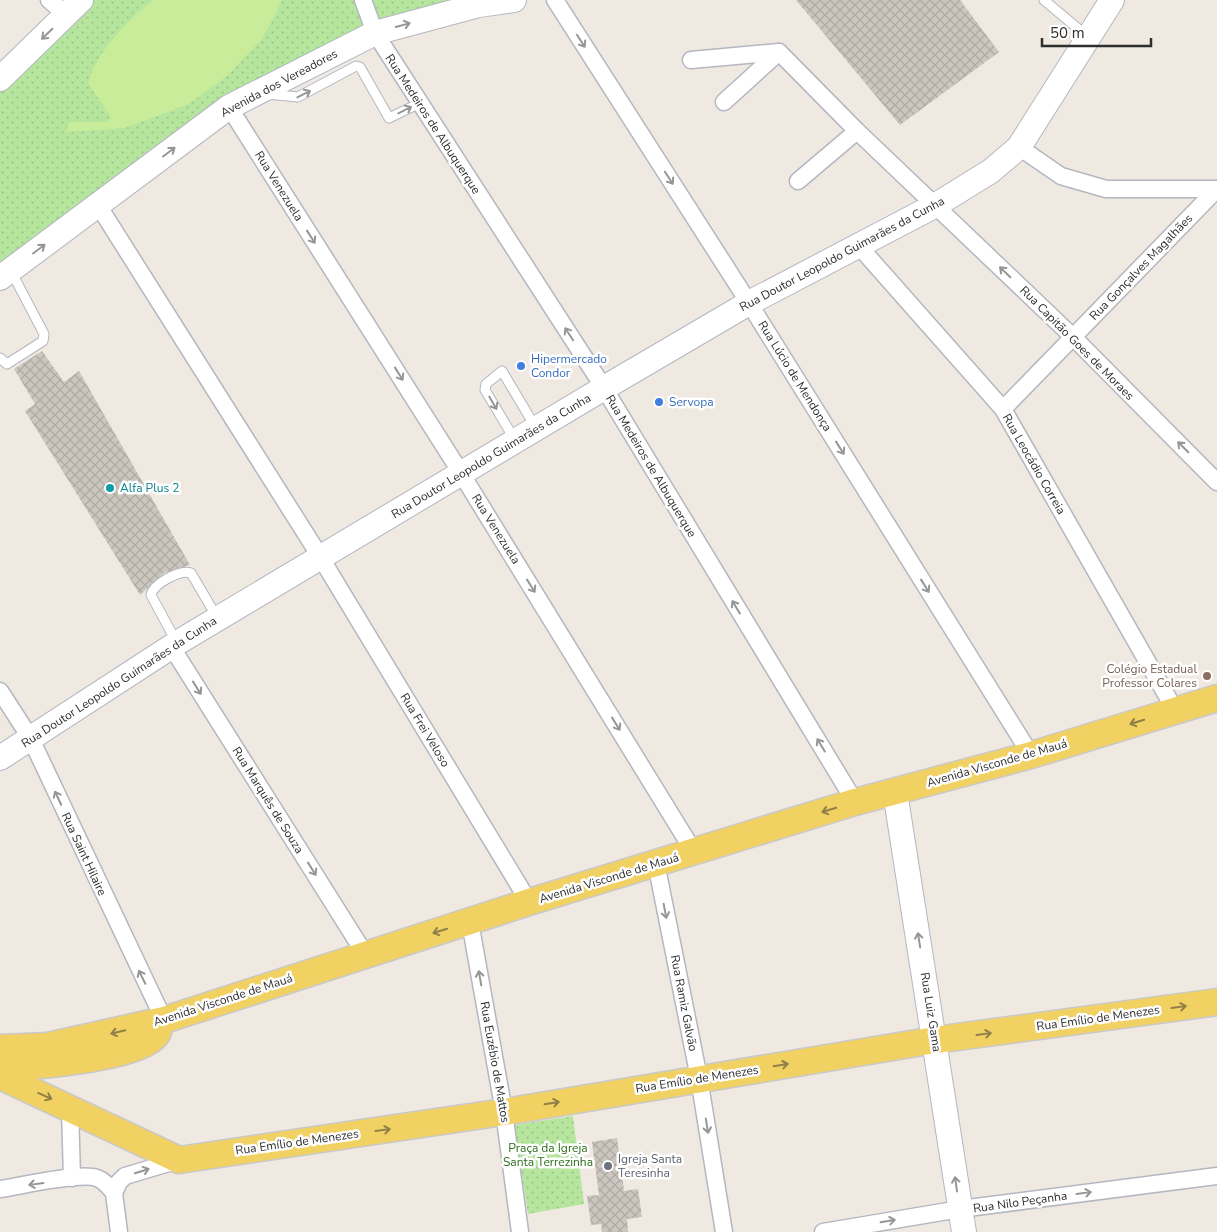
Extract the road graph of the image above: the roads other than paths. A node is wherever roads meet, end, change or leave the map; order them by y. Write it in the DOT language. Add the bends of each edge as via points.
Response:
graph roads {
  1 [pos="363,0"];
  2 [pos="514,0"];
  3 [pos="555,0"];
  4 [pos="1044,0"];
  5 [pos="1112,0"];
  6 [pos="66,5"];
  7 [pos="374,33"];
  8 [pos="1088,37"];
  9 [pos="779,52"];
  10 [pos="691,60"];
  11 [pos="0,79"];
  12 [pos="257,92"];
  13 [pos="724,102"];
  14 [pos="420,103"];
  15 [pos="229,107"];
  16 [pos="857,131"];
  17 [pos="1019,147"];
  18 [pos="798,181"];
  19 [pos="1217,189"];
  20 [pos="98,205"];
  21 [pos="936,205"];
  22 [pos="857,244"];
  23 [pos="5,274"];
  24 [pos="749,303"];
  25 [pos="1073,338"];
  26 [pos="0,358"];
  27 [pos="604,388"];
  28 [pos="1003,409"];
  29 [pos="536,428"];
  30 [pos="515,441"];
  31 [pos="462,473"];
  32 [pos="1217,482"];
  33 [pos="321,558"];
  34 [pos="218,619"];
  35 [pos="174,645"];
  36 [pos="0,691"];
  37 [pos="1217,698"];
  38 [pos="1175,710"];
  39 [pos="31,739"];
  40 [pos="1030,755"];
  41 [pos="0,758"];
  42 [pos="895,792"];
  43 [pos="855,802"];
  44 [pos="694,852"];
  45 [pos="656,863"];
  46 [pos="529,902"];
  47 [pos="470,922"];
  48 [pos="365,954"];
  49 [pos="1217,1002"];
  50 [pos="164,1020"];
  51 [pos="935,1040"];
  52 [pos="0,1048"];
  53 [pos="0,1069"];
  54 [pos="0,1076"];
  55 [pos="699,1078"];
  56 [pos="70,1108"];
  57 [pos="504,1112"];
  58 [pos="178,1160"];
  59 [pos="1217,1176"];
  60 [pos="72,1178"];
  61 [pos="0,1189"];
  62 [pos="114,1194"];
  63 [pos="962,1221"];
  64 [pos="119,1232"];
  65 [pos="520,1232"];
  66 [pos="724,1232"];
  67 [pos="823,1232"];
  1 -- 7 [label="street, Rua Medeiros de Albuquerque"];
  7 -- 2 [label="street, Avenida dos Vereadores, one-way" via="479,5"];
  3 -- 24 [label="street, Rua Lúcio de Mendonça, one-way"];
  4 -- 8 [label="lane"];
  5 -- 8 [label="street, Rua Doutor Leopoldo Guimarães da Cunha"];
  6 -- 11 [label="street, one-way"];
  7 -- 12 [label="street, Avenida dos Vereadores"];
  7 -- 14 [label="street, Rua Medeiros de Albuquerque"];
  8 -- 17 [label="street, Rua Doutor Leopoldo Guimarães da Cunha"];
  9 -- 10 [label="street"];
  9 -- 13 [label="street"];
  9 -- 16 [label="street, Rua Capitão Goes de Moraes"];
  12 -- 14 [label="lane, one-way" via="298,97 356,66 360,67 389,118"];
  12 -- 15 [label="street, Avenida dos Vereadores"];
  27 -- 14 [label="street, Rua Medeiros de Albuquerque, one-way"];
  20 -- 15 [label="street, Avenida dos Vereadores, one-way"];
  15 -- 31 [label="street, Rua Venezuela, one-way"];
  16 -- 18 [label="street"];
  16 -- 21 [label="street, Rua Capitão Goes de Moraes"];
  17 -- 19 [label="street" via="1061,176 1106,189"];
  17 -- 21 [label="street, Rua Doutor Leopoldo Guimarães da Cunha" via="991,171"];
  19 -- 25 [label="street, Rua Gonçalves Magalhães"];
  23 -- 20 [label="street, Avenida dos Vereadores, one-way"];
  20 -- 33 [label="street, Rua Frei Veloso"];
  21 -- 22 [label="street, Rua Doutor Leopoldo Guimarães da Cunha"];
  25 -- 21 [label="street, Rua Capitão Goes de Moraes, one-way"];
  22 -- 24 [label="street, Rua Doutor Leopoldo Guimarães da Cunha"];
  22 -- 28 [label="street, Rua Leocádio Correia"];
  23 -- 26 [label="lane" via="44,334 43,341 7,364"];
  24 -- 27 [label="street, Rua Doutor Leopoldo Guimarães da Cunha"];
  24 -- 40 [label="street, Rua Lúcio de Mendonça, one-way"];
  25 -- 28 [label="street, Rua Gonçalves Magalhães"];
  32 -- 25 [label="street, Rua Capitão Goes de Moraes, one-way"];
  27 -- 29 [label="street, Rua Doutor Leopoldo Guimarães da Cunha"];
  43 -- 27 [label="street, Rua Medeiros de Albuquerque, one-way"];
  28 -- 38 [label="street, Rua Leocádio Correia"];
  29 -- 30 [label="street, Rua Doutor Leopoldo Guimarães da Cunha"];
  29 -- 30 [label="lane, one-way" via="502,371 486,384 485,390"];
  30 -- 31 [label="street, Rua Doutor Leopoldo Guimarães da Cunha"];
  31 -- 33 [label="street, Rua Doutor Leopoldo Guimarães da Cunha"];
  31 -- 44 [label="street, Rua Venezuela, one-way"];
  33 -- 34 [label="street, Rua Doutor Leopoldo Guimarães da Cunha"];
  33 -- 46 [label="street, Rua Frei Veloso"];
  34 -- 35 [label="street, Rua Doutor Leopoldo Guimarães da Cunha"];
  34 -- 35 [label="lane" via="191,573 182,572 154,588 151,595"];
  35 -- 39 [label="street, Rua Doutor Leopoldo Guimarães da Cunha"];
  35 -- 48 [label="street, Rua Marquês de Souza, one-way"];
  36 -- 39 [label="street, Rua Saint Hilaire"];
  37 -- 38 [label="main road, Avenida Visconde de Mauá"];
  38 -- 40 [label="main road, Avenida Visconde de Mauá, one-way"];
  39 -- 41 [label="street, Rua Doutor Leopoldo Guimarães da Cunha"];
  50 -- 39 [label="street, Rua Saint Hilaire, one-way"];
  40 -- 42 [label="main road, Avenida Visconde de Mauá"];
  42 -- 43 [label="main road, Avenida Visconde de Mauá"];
  51 -- 42 [label="street, Rua Luiz Gama, one-way"];
  43 -- 44 [label="main road, Avenida Visconde de Mauá, one-way"];
  44 -- 45 [label="main road, Avenida Visconde de Mauá"];
  45 -- 46 [label="main road, Avenida Visconde de Mauá"];
  45 -- 55 [label="street, Rua Ramiz Galvão, one-way"];
  46 -- 47 [label="main road, Avenida Visconde de Mauá"];
  47 -- 48 [label="main road, Avenida Visconde de Mauá, one-way"];
  57 -- 47 [label="street, Rua Euzébio de Mattos, one-way"];
  48 -- 50 [label="main road, Avenida Visconde de Mauá"];
  51 -- 49 [label="main road, Rua Emílio de Menezes, one-way"];
  50 -- 52 [label="main road, Avenida Visconde de Mauá, one-way" via="48,1046"];
  50 -- 53 [label="main road" via="156,1037 146,1044 82,1062"];
  55 -- 51 [label="main road, Rua Emílio de Menezes, one-way"];
  63 -- 51 [label="street, Rua Luiz Gama, one-way"];
  54 -- 56 [label="main road, one-way"];
  57 -- 55 [label="main road, Rua Emílio de Menezes, one-way"];
  55 -- 66 [label="street, Rua Ramiz Galvão, one-way"];
  56 -- 58 [label="main road"];
  56 -- 60 [label="street"];
  58 -- 57 [label="main road, Rua Emílio de Menezes, one-way"];
  57 -- 65 [label="street, Rua Euzébio de Mattos"];
  62 -- 58 [label="street, Rua Emílio de Menezes, one-way" via="125,1176"];
  63 -- 59 [label="street, Rua Nilo Peçanha, one-way"];
  60 -- 61 [label="street, one-way"];
  60 -- 62 [label="street" via="95,1177"];
  62 -- 64 [label="street"];
  67 -- 63 [label="street, Rua Nilo Peçanha, one-way"];
}
